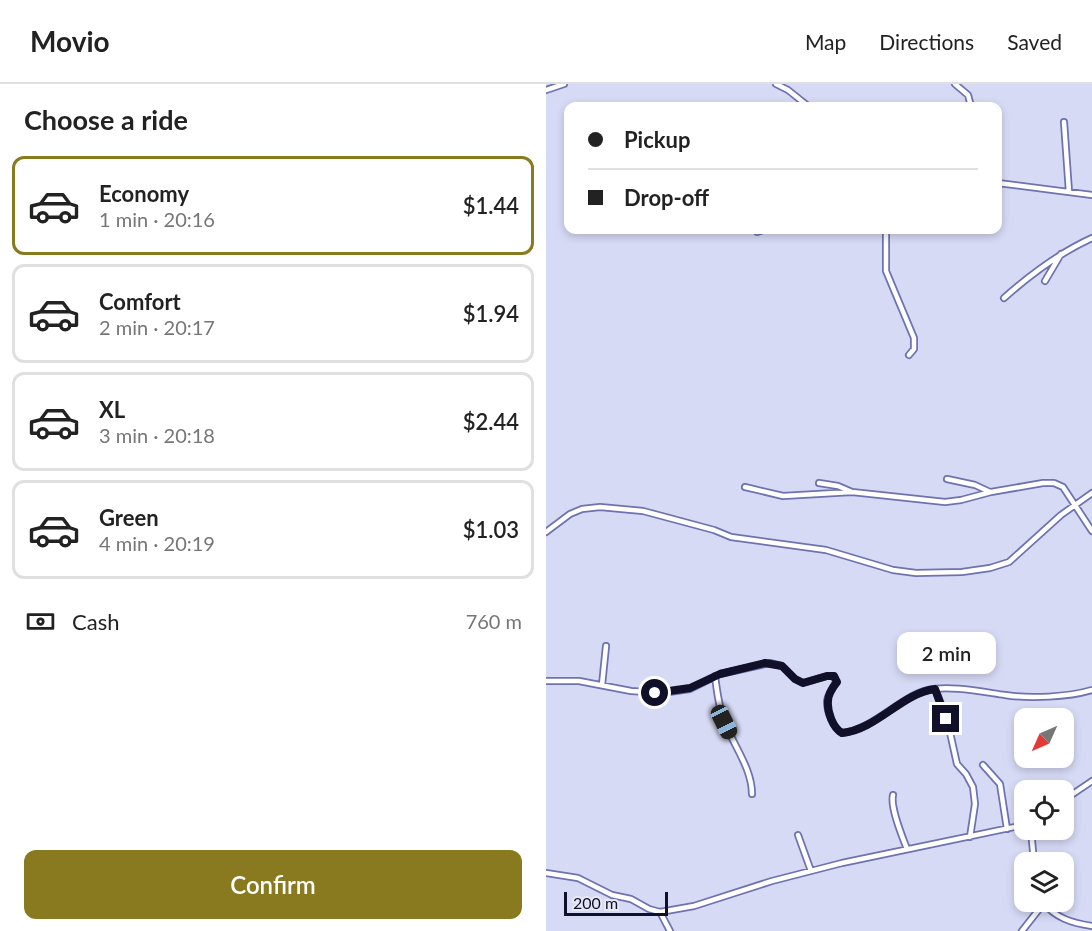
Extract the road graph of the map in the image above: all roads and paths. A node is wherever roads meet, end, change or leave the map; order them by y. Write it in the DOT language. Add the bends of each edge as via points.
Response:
graph roads {
  1 [pos="564,84"];
  2 [pos="776,84"];
  3 [pos="955,84"];
  4 [pos="546,90"];
  5 [pos="803,102"];
  6 [pos="970,102"];
  7 [pos="1064,122"];
  8 [pos="1002,184"];
  9 [pos="1069,192"];
  10 [pos="1092,195"];
  11 [pos="886,234"];
  12 [pos="1092,238"];
  13 [pos="1061,254"];
  14 [pos="1045,281"];
  15 [pos="1004,298"];
  16 [pos="909,355"];
  17 [pos="947,479"];
  18 [pos="819,483"];
  19 [pos="745,487"];
  20 [pos="852,492"];
  21 [pos="991,492"];
  22 [pos="1092,493"];
  23 [pos="1075,504"];
  24 [pos="1092,531"];
  25 [pos="546,532"];
  26 [pos="606,646"];
  27 [pos="716,676"];
  28 [pos="546,681"];
  29 [pos="602,685"];
  30 [pos="935,689"];
  31 [pos="1092,690"];
  32 [pos="983,765"];
  33 [pos="1092,781"];
  34 [pos="1074,793"];
  35 [pos="752,794"];
  36 [pos="893,795"];
  37 [pos="1014,827"];
  38 [pos="1007,829"];
  39 [pos="798,835"];
  40 [pos="970,837"];
  41 [pos="907,849"];
  42 [pos="812,871"];
  43 [pos="546,873"];
  44 [pos="660,912"];
  45 [pos="1036,912"];
  46 [pos="1055,912"];
  47 [pos="1092,926"];
  48 [pos="670,931"];
  49 [pos="1022,931"];
  1 -- 4 [label="street"];
  2 -- 5 [label="street"];
  3 -- 6 [label="street"];
  7 -- 9 [label="street"];
  8 -- 9 [label="street"];
  9 -- 10 [label="street"];
  11 -- 16 [label="street" via="886,271 914,338 914,349"];
  12 -- 13 [label="street"];
  13 -- 14 [label="street"];
  13 -- 15 [label="street"];
  17 -- 21 [label="street"];
  18 -- 20 [label="street"];
  19 -- 20 [label="street" via="783,496"];
  20 -- 21 [label="street" via="945,502"];
  21 -- 23 [label="street" via="1054,483 1063,487"];
  22 -- 23 [label="street"];
  23 -- 24 [label="street"];
  23 -- 25 [label="street" via="1009,562 937,574 899,572 840,553 731,537 643,511 582,509"];
  26 -- 29 [label="street"];
  27 -- 29 [label="street" via="695,687 662,693"];
  27 -- 30 [label="street" via="770,663 786,669 803,683 834,676 837,682 827,703 835,728 842,733 876,720 921,692"];
  27 -- 35 [label="street" via="724,722 748,772"];
  28 -- 29 [label="street"];
  30 -- 31 [label="street" via="1024,696"];
  30 -- 40 [label="street" via="957,764 973,787 975,804"];
  32 -- 38 [label="street" via="1000,784"];
  33 -- 34 [label="street"];
  36 -- 41 [label="street" via="892,805"];
  37 -- 38 [label="street"];
  38 -- 40 [label="street"];
  39 -- 42 [label="street"];
  40 -- 41 [label="street"];
  41 -- 42 [label="street"];
  42 -- 44 [label="street" via="694,906"];
  43 -- 44 [label="street" via="578,878"];
  44 -- 48 [label="street"];
  45 -- 49 [label="street"];
  46 -- 47 [label="street" via="1070,922"];
}
